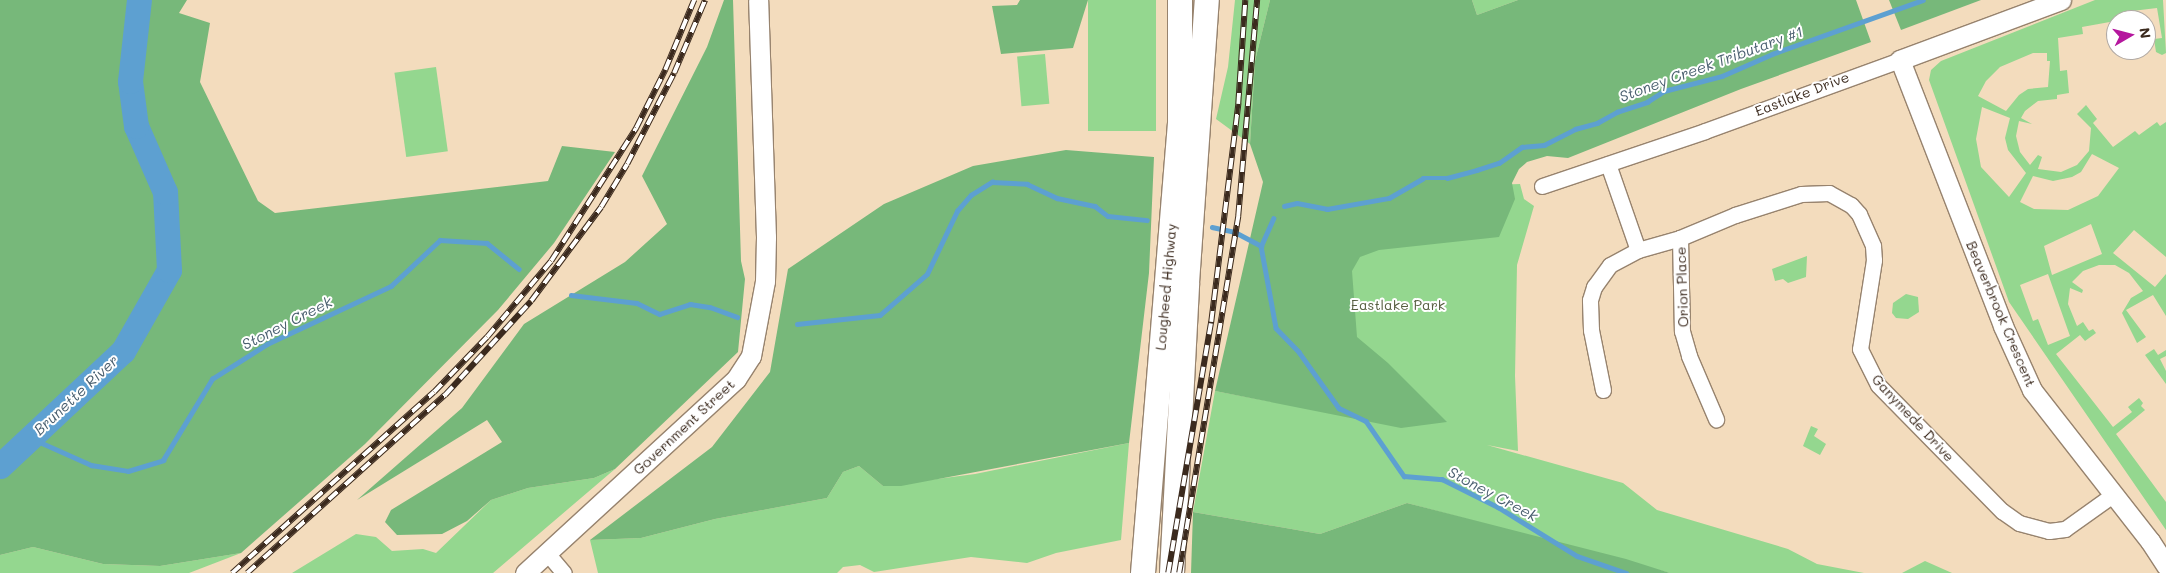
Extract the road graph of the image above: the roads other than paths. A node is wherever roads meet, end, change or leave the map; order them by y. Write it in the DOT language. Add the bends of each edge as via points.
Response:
graph roads {
  1 [pos="758,0"];
  2 [pos="1180,0"];
  3 [pos="1207,0"];
  4 [pos="2061,0"];
  5 [pos="1900,60"];
  6 [pos="1189,120"];
  7 [pos="1608,164"];
  8 [pos="1185,183"];
  9 [pos="1542,186"];
  10 [pos="1680,238"];
  11 [pos="1638,250"];
  12 [pos="1603,390"];
  13 [pos="1716,419"];
  14 [pos="2114,494"];
  15 [pos="548,553"];
  16 [pos="2166,566"];
  17 [pos="525,573"];
  18 [pos="564,573"];
  19 [pos="1144,573"];
  20 [pos="1172,573"];
  1 -- 15 [label="street, Government Street" via="766,237 765,281 751,356 736,379"];
  2 -- 6 [label="main road, Lougheed Highway"];
  3 -- 6 [label="main road, Lougheed Highway"];
  4 -- 5 [label="street, Eastlake Drive"];
  5 -- 7 [label="street, Eastlake Drive"];
  5 -- 14 [label="street, Beaverbrook Crescent" via="2017,360 2049,416"];
  6 -- 8 [label="main road, Lougheed Highway"];
  7 -- 9 [label="street, Eastlake Drive"];
  7 -- 11 [label="street"];
  8 -- 19 [label="main road, Lougheed Highway"];
  8 -- 20 [label="main road, Lougheed Highway"];
  10 -- 11 [label="street, Ganymede Drive"];
  10 -- 13 [label="street, Orion Place" via="1682,331"];
  10 -- 14 [label="street, Ganymede Drive" via="1735,215 1801,194 1820,192 1840,198 1859,214 1873,246 1874,260 1860,349 1878,385 2002,510 2019,523 2050,531 2065,530"];
  11 -- 12 [label="street, Ganymede Drive" via="1610,265 1594,287 1590,300 1591,330"];
  14 -- 16 [label="street, Beaverbrook Crescent"];
  15 -- 17 [label="street, Government Street"];
  15 -- 18 [label="street"];
}
